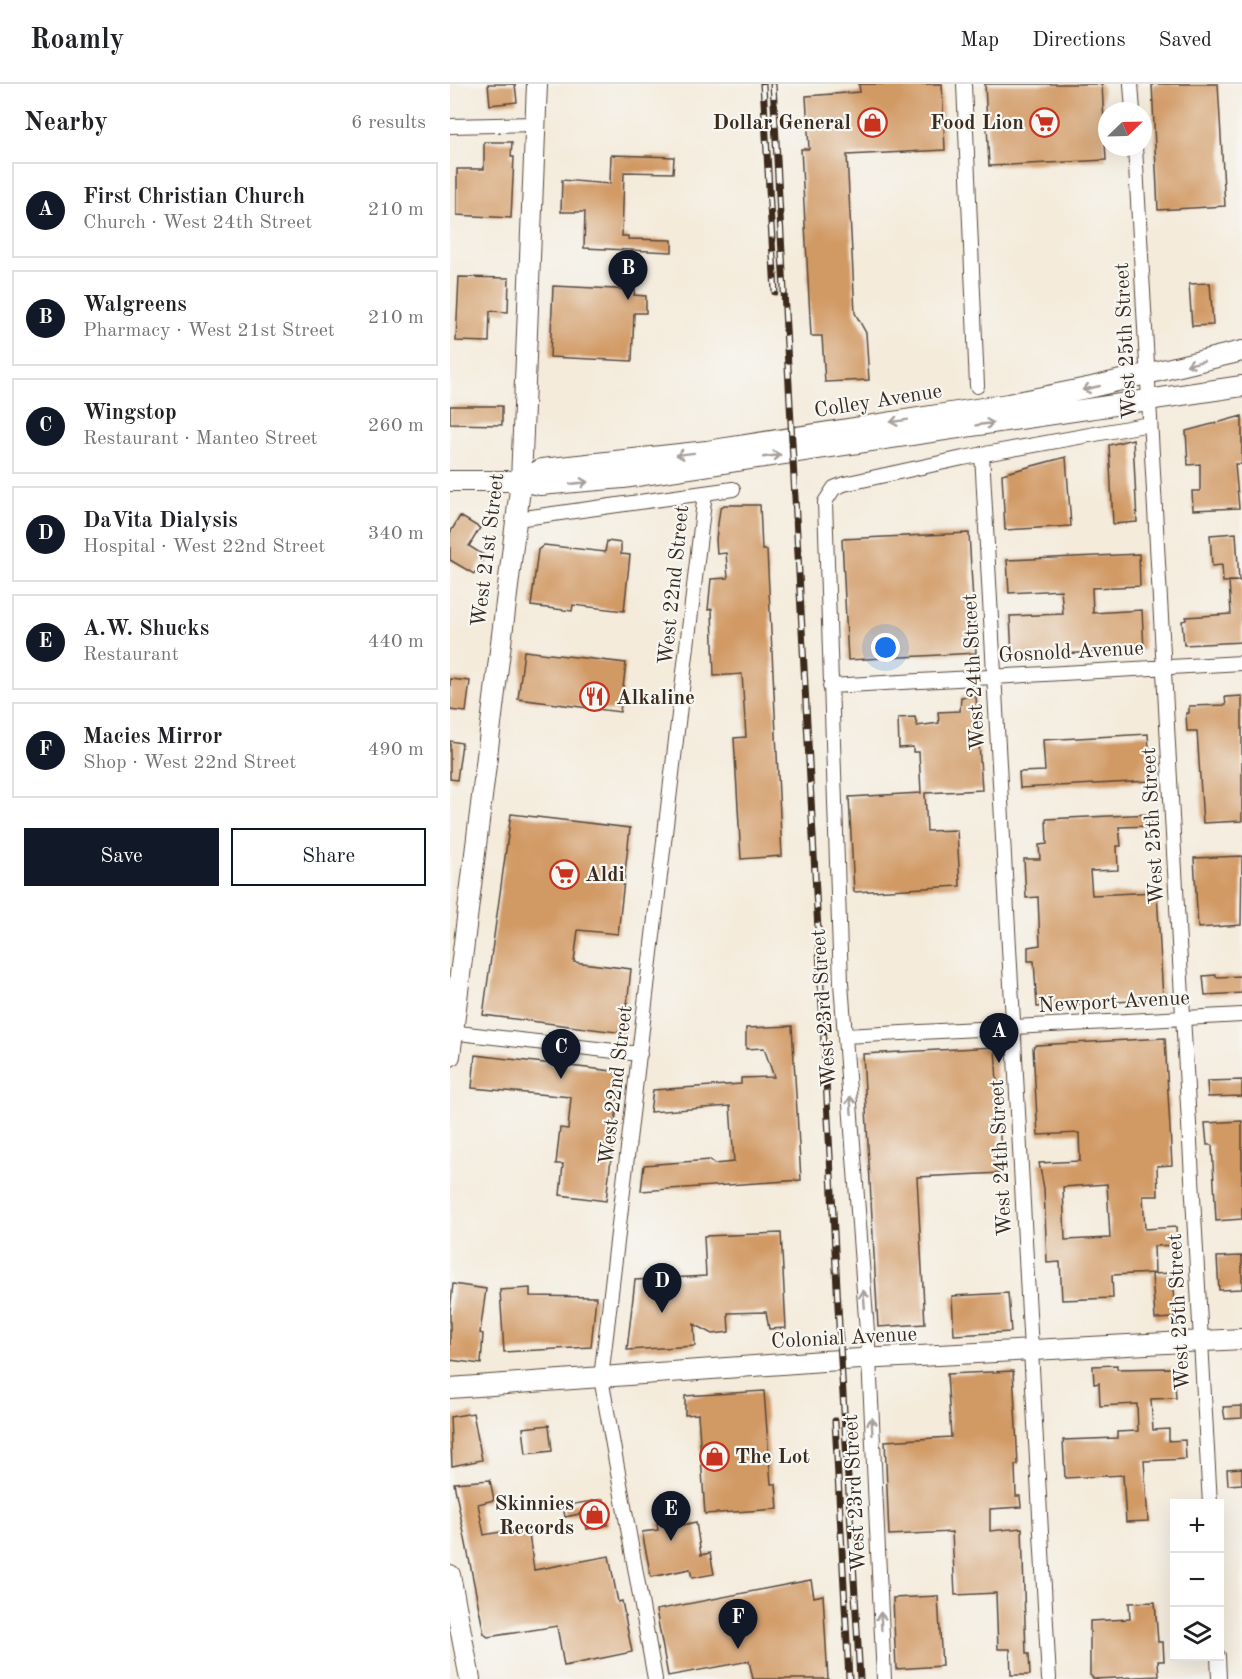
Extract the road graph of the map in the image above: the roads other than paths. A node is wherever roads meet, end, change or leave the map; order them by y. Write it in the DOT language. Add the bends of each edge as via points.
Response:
graph roads {
  1 [pos="537,84"];
  2 [pos="964,84"];
  3 [pos="1131,84"];
  4 [pos="1132,102"];
  5 [pos="537,124"];
  6 [pos="450,126"];
  7 [pos="1136,156"];
  8 [pos="1242,351"];
  9 [pos="1148,374"];
  10 [pos="977,386"];
  11 [pos="1242,386"];
  12 [pos="1149,400"];
  13 [pos="1150,424"];
  14 [pos="982,454"];
  15 [pos="450,481"];
  16 [pos="521,481"];
  17 [pos="733,489"];
  18 [pos="705,493"];
  19 [pos="517,519"];
  20 [pos="1242,663"];
  21 [pos="1164,667"];
  22 [pos="995,675"];
  23 [pos="830,686"];
  24 [pos="1242,1015"];
  25 [pos="1183,1018"];
  26 [pos="1014,1027"];
  27 [pos="451,1032"];
  28 [pos="845,1036"];
  29 [pos="640,1054"];
  30 [pos="450,1056"];
  31 [pos="1242,1339"];
  32 [pos="1201,1341"];
  33 [pos="1031,1351"];
  34 [pos="868,1358"];
  35 [pos="601,1378"];
  36 [pos="450,1388"];
  37 [pos="1210,1499"];
  38 [pos="450,1575"];
  39 [pos="1218,1661"];
  40 [pos="470,1679"];
  41 [pos="655,1679"];
  42 [pos="884,1679"];
  43 [pos="1049,1679"];
  44 [pos="1219,1679"];
  1 -- 5 [label="main road, West 21st Street"];
  2 -- 10 [label="street"];
  3 -- 4 [label="street"];
  5 -- 6 [label="street"];
  5 -- 16 [label="main road, West 21st Street"];
  7 -- 9 [label="street, West 25th Street"];
  8 -- 9 [label="main road, Colley Avenue, one-way"];
  9 -- 12 [label="street, West 25th Street"];
  9 -- 16 [label="main road, Colley Avenue, one-way" via="1008,404 707,451 542,469"];
  11 -- 12 [label="main road, Colley Avenue"];
  12 -- 13 [label="street, West 25th Street"];
  16 -- 12 [label="main road, Colley Avenue, one-way" via="540,485 623,478"];
  13 -- 14 [label="street"];
  13 -- 21 [label="street, West 25th Street"];
  14 -- 22 [label="street, West 24th Street"];
  14 -- 23 [label="street, West 23rd Street" via="844,484 828,494 824,530"];
  15 -- 16 [label="main road, Colley Avenue"];
  16 -- 19 [label="main road, West 21st Street"];
  17 -- 18 [label="street"];
  18 -- 19 [label="street"];
  18 -- 29 [label="street, West 22nd Street"];
  19 -- 27 [label="main road, West 21st Street"];
  20 -- 21 [label="street, Gosnold Avenue"];
  21 -- 22 [label="street, Gosnold Avenue"];
  21 -- 25 [label="street, West 25th Street"];
  22 -- 23 [label="street, Gosnold Avenue"];
  22 -- 26 [label="street, West 24th Street"];
  23 -- 28 [label="street, West 23rd Street"];
  24 -- 25 [label="street, Newport Avenue"];
  25 -- 26 [label="street, Newport Avenue"];
  25 -- 32 [label="street, West 25th Street"];
  26 -- 28 [label="street, Newport Avenue"];
  26 -- 33 [label="street, West 24th Street"];
  27 -- 29 [label="street"];
  27 -- 30 [label="main road, West 21st Street"];
  34 -- 28 [label="street, West 23rd Street, one-way"];
  29 -- 35 [label="street, West 22nd Street"];
  31 -- 32 [label="main road, Colonial Avenue"];
  32 -- 33 [label="main road, Colonial Avenue"];
  32 -- 37 [label="street, West 25th Street"];
  33 -- 34 [label="main road, Colonial Avenue"];
  33 -- 43 [label="street, West 24th Street"];
  34 -- 35 [label="main road, Colonial Avenue"];
  42 -- 34 [label="street, West 23rd Street, one-way"];
  35 -- 36 [label="main road, Colonial Avenue"];
  35 -- 41 [label="street, West 22nd Street"];
  38 -- 40 [label="main road"];
  39 -- 44 [label="street"];
}
